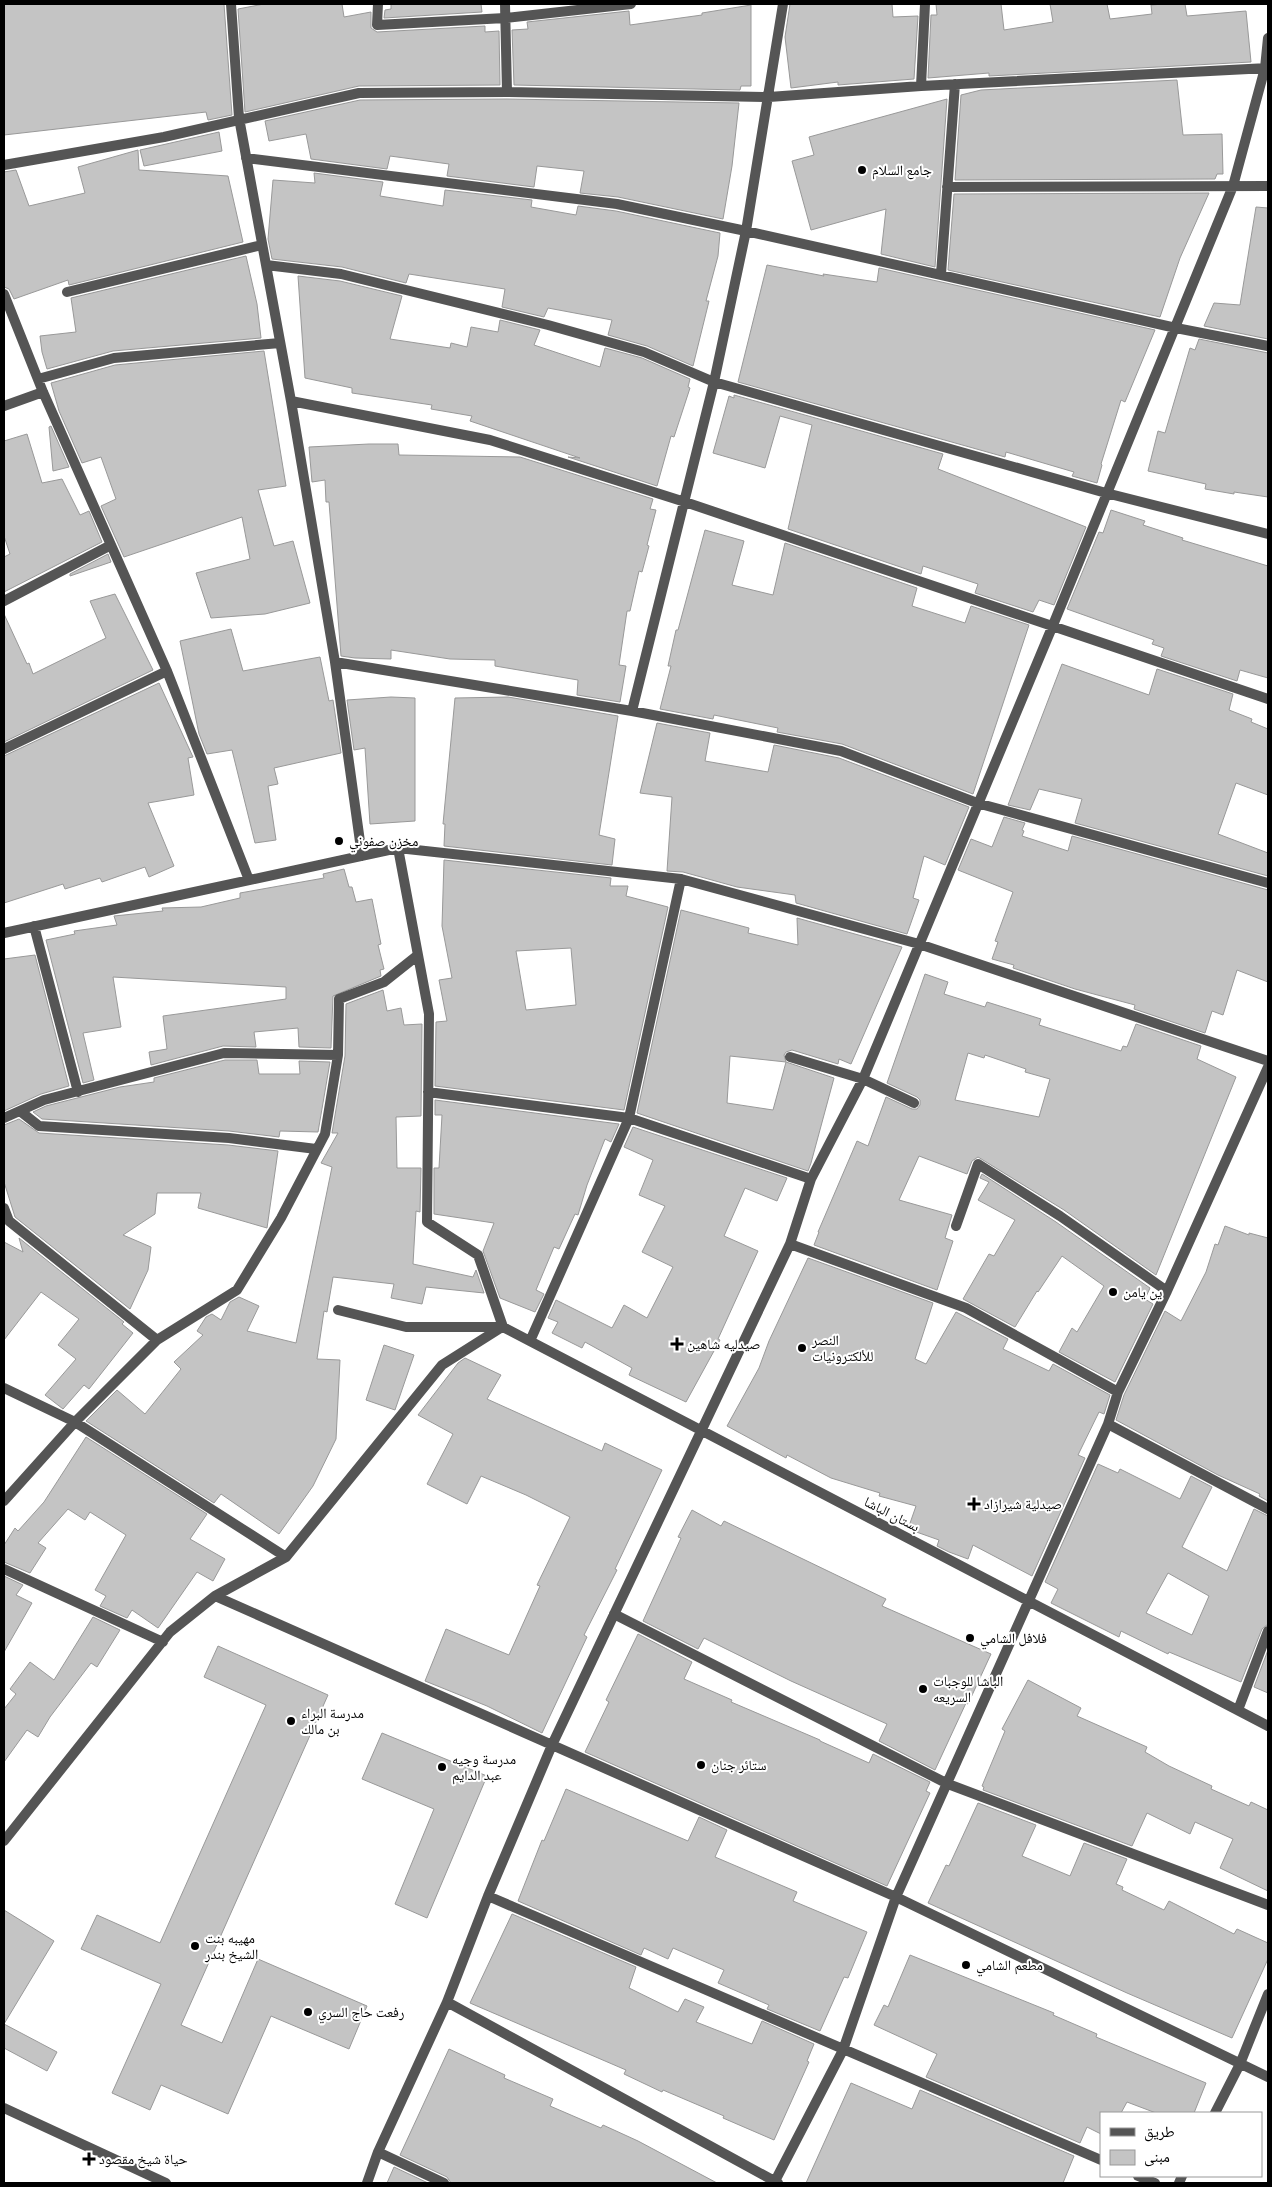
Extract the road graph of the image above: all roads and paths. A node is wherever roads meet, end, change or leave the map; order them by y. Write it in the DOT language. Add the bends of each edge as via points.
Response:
graph roads {
  1 [pos="231,4"];
  2 [pos="378,4"];
  3 [pos="505,4"];
  4 [pos="631,4"];
  5 [pos="783,4"];
  6 [pos="925,4"];
  7 [pos="505,18"];
  8 [pos="1268,38"];
  9 [pos="1267,68"];
  10 [pos="955,84"];
  11 [pos="921,86"];
  12 [pos="507,92"];
  13 [pos="769,97"];
  14 [pos="239,118"];
  15 [pos="246,158"];
  16 [pos="4,165"];
  17 [pos="1233,186"];
  18 [pos="1268,186"];
  19 [pos="948,187"];
  20 [pos="746,230"];
  21 [pos="262,245"];
  22 [pos="266,265"];
  23 [pos="941,274"];
  24 [pos="67,292"];
  25 [pos="4,294"];
  26 [pos="1176,328"];
  27 [pos="280,343"];
  28 [pos="1268,346"];
  29 [pos="38,379"];
  30 [pos="714,382"];
  31 [pos="43,392"];
  32 [pos="291,401"];
  33 [pos="4,406"];
  34 [pos="1106,493"];
  35 [pos="685,502"];
  36 [pos="1268,534"];
  37 [pos="111,545"];
  38 [pos="4,601"];
  39 [pos="1053,625"];
  40 [pos="335,662"];
  41 [pos="167,671"];
  42 [pos="1268,699"];
  43 [pos="632,711"];
  44 [pos="4,749"];
  45 [pos="977,803"];
  46 [pos="398,848"];
  47 [pos="362,856"];
  48 [pos="682,879"];
  49 [pos="249,880"];
  50 [pos="1268,883"];
  51 [pos="34,926"];
  52 [pos="4,933"];
  53 [pos="919,944"];
  54 [pos="418,955"];
  55 [pos="338,1055"];
  56 [pos="790,1057"];
  57 [pos="1268,1061"];
  58 [pos="1268,1067"];
  59 [pos="863,1079"];
  60 [pos="78,1092"];
  61 [pos="428,1092"];
  62 [pos="914,1103"];
  63 [pos="20,1111"];
  64 [pos="4,1118"];
  65 [pos="629,1118"];
  66 [pos="316,1149"];
  67 [pos="811,1179"];
  68 [pos="4,1208"];
  69 [pos="956,1226"];
  70 [pos="790,1244"];
  71 [pos="1167,1292"];
  72 [pos="338,1310"];
  73 [pos="503,1327"];
  74 [pos="157,1340"];
  75 [pos="530,1342"];
  76 [pos="4,1388"];
  77 [pos="1118,1392"];
  78 [pos="75,1422"];
  79 [pos="1108,1424"];
  80 [pos="701,1430"];
  81 [pos="4,1501"];
  82 [pos="1268,1509"];
  83 [pos="286,1557"];
  84 [pos="4,1569"];
  85 [pos="215,1596"];
  86 [pos="1028,1600"];
  87 [pos="614,1614"];
  88 [pos="1268,1631"];
  89 [pos="163,1642"];
  90 [pos="1238,1710"];
  91 [pos="1268,1726"];
  92 [pos="552,1745"];
  93 [pos="948,1784"];
  94 [pos="4,1841"];
  95 [pos="488,1896"];
  96 [pos="896,1898"];
  97 [pos="1268,1905"];
  98 [pos="1268,1994"];
  99 [pos="447,2002"];
  100 [pos="842,2050"];
  101 [pos="1240,2064"];
  102 [pos="1268,2077"];
  103 [pos="4,2108"];
  104 [pos="1216,2112"];
  105 [pos="378,2152"];
  106 [pos="1100,2160"];
  107 [pos="1140,2177"];
  108 [pos="166,2183"];
  109 [pos="367,2183"];
  110 [pos="444,2183"];
  111 [pos="776,2183"];
  112 [pos="1155,2183"];
  1 -- 14 [label="street"];
  2 -- 7 [label="street" via="377,25"];
  3 -- 7 [label="street"];
  4 -- 7 [label="street"];
  5 -- 13 [label="street"];
  6 -- 11 [label="street"];
  7 -- 12 [label="street"];
  8 -- 9 [label="street"];
  9 -- 10 [label="street"];
  9 -- 17 [label="street"];
  10 -- 11 [label="street"];
  10 -- 19 [label="street"];
  11 -- 13 [label="street"];
  12 -- 13 [label="street"];
  12 -- 14 [label="street" via="359,93"];
  13 -- 20 [label="street"];
  14 -- 15 [label="street"];
  14 -- 16 [label="street" via="164,136"];
  15 -- 20 [label="street" via="617,204"];
  15 -- 21 [label="street"];
  17 -- 18 [label="street"];
  17 -- 19 [label="street"];
  17 -- 26 [label="street"];
  19 -- 23 [label="street"];
  20 -- 23 [label="street"];
  20 -- 30 [label="street"];
  21 -- 22 [label="street"];
  21 -- 24 [label="street"];
  22 -- 27 [label="street"];
  22 -- 30 [label="street" via="341,274 548,325 644,352"];
  23 -- 26 [label="street"];
  25 -- 29 [label="street"];
  26 -- 28 [label="street"];
  26 -- 34 [label="street"];
  27 -- 29 [label="street" via="114,358"];
  27 -- 32 [label="street"];
  29 -- 31 [label="street"];
  30 -- 34 [label="street"];
  30 -- 35 [label="street"];
  31 -- 33 [label="street"];
  31 -- 37 [label="street"];
  32 -- 35 [label="street" via="490,440"];
  32 -- 40 [label="street"];
  34 -- 36 [label="street"];
  34 -- 39 [label="street"];
  35 -- 39 [label="street"];
  35 -- 43 [label="street"];
  37 -- 38 [label="street"];
  37 -- 41 [label="street"];
  39 -- 42 [label="street"];
  39 -- 45 [label="street"];
  40 -- 43 [label="street"];
  40 -- 47 [label="street"];
  41 -- 44 [label="street"];
  41 -- 49 [label="street"];
  43 -- 45 [label="street" via="841,751"];
  45 -- 50 [label="street"];
  45 -- 53 [label="street"];
  46 -- 47 [label="street"];
  46 -- 48 [label="street"];
  46 -- 54 [label="street"];
  47 -- 49 [label="street"];
  48 -- 53 [label="street"];
  48 -- 65 [label="street"];
  49 -- 51 [label="street"];
  51 -- 52 [label="street"];
  51 -- 60 [label="street"];
  53 -- 57 [label="street"];
  53 -- 59 [label="street"];
  54 -- 55 [label="street" via="384,982 339,999"];
  54 -- 61 [label="street" via="429,1014"];
  55 -- 60 [label="street" via="224,1053"];
  55 -- 66 [label="street" via="324,1134"];
  56 -- 59 [label="street"];
  58 -- 71 [label="street"];
  59 -- 62 [label="street"];
  59 -- 67 [label="street"];
  60 -- 63 [label="street" via="44,1100"];
  61 -- 65 [label="street"];
  61 -- 73 [label="street" via="427,1222 478,1255"];
  63 -- 64 [label="street"];
  63 -- 66 [label="street" via="39,1126 229,1138"];
  65 -- 67 [label="street"];
  65 -- 75 [label="street"];
  66 -- 74 [label="street" via="281,1218 237,1290"];
  67 -- 70 [label="street"];
  68 -- 74 [label="street" via="9,1221"];
  69 -- 71 [label="street" via="978,1164 1060,1216"];
  70 -- 77 [label="street" via="966,1308"];
  70 -- 80 [label="street"];
  71 -- 77 [label="street"];
  72 -- 73 [label="street" via="406,1327"];
  73 -- 75 [label="street, بستان الباشا"];
  73 -- 83 [label="street" via="442,1365"];
  74 -- 78 [label="street"];
  75 -- 80 [label="street, بستان الباشا"];
  76 -- 78 [label="street"];
  77 -- 79 [label="street"];
  78 -- 81 [label="street"];
  78 -- 83 [label="street"];
  79 -- 82 [label="street"];
  79 -- 86 [label="street"];
  80 -- 86 [label="street, بستان الباشا"];
  80 -- 87 [label="street"];
  83 -- 85 [label="street"];
  84 -- 89 [label="street"];
  85 -- 89 [label="street" via="170,1632"];
  85 -- 92 [label="street"];
  86 -- 90 [label="street, بستان الباشا"];
  86 -- 93 [label="street"];
  87 -- 92 [label="street"];
  87 -- 93 [label="street"];
  88 -- 90 [label="street"];
  89 -- 94 [label="street"];
  90 -- 91 [label="street, بستان الباشا"];
  92 -- 95 [label="street"];
  92 -- 96 [label="street"];
  93 -- 96 [label="street"];
  93 -- 97 [label="street"];
  95 -- 99 [label="street"];
  95 -- 100 [label="street"];
  96 -- 100 [label="street"];
  96 -- 101 [label="street"];
  98 -- 101 [label="street"];
  99 -- 105 [label="street"];
  99 -- 111 [label="street"];
  100 -- 106 [label="street"];
  100 -- 111 [label="street"];
  101 -- 102 [label="street"];
  101 -- 104 [label="street"];
  103 -- 108 [label="street"];
  105 -- 109 [label="street"];
  105 -- 110 [label="street"];
  107 -- 112 [label="street"];
}
